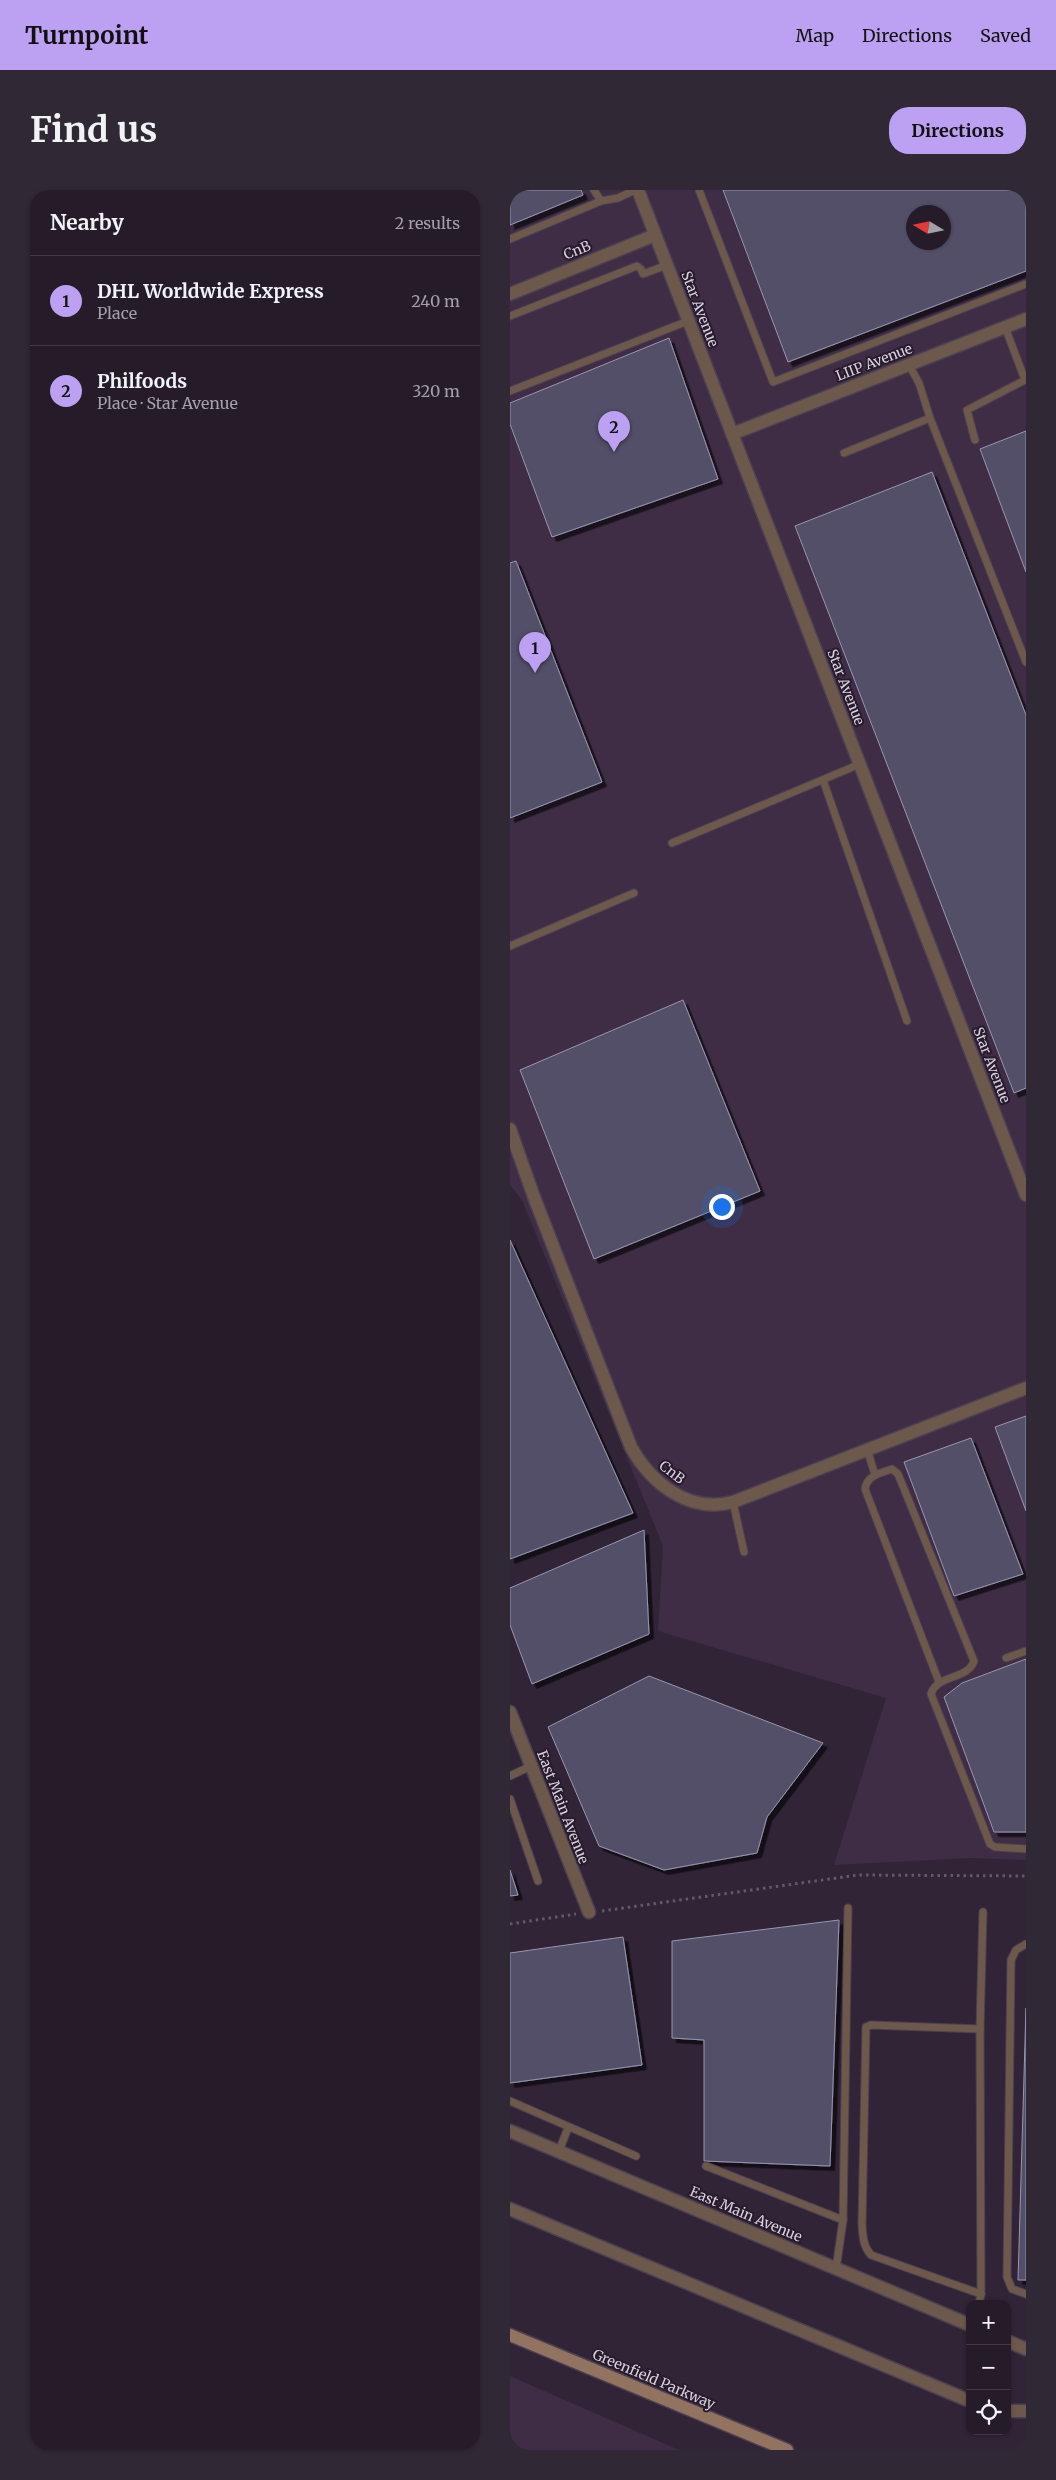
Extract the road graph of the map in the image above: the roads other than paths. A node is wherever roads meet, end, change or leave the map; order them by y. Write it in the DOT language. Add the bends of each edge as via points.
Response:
graph roads {
  1 [pos="594,190"];
  2 [pos="637,190"];
  3 [pos="700,190"];
  4 [pos="601,201"];
  5 [pos="655,235"];
  6 [pos="510,239"];
  7 [pos="667,265"];
  8 [pos="1026,284"];
  9 [pos="510,294"];
  10 [pos="510,316"];
  11 [pos="1026,319"];
  12 [pos="688,321"];
  13 [pos="1005,327"];
  14 [pos="909,365"];
  15 [pos="510,391"];
  16 [pos="930,418"];
  17 [pos="732,434"];
  18 [pos="975,440"];
  19 [pos="844,453"];
  20 [pos="1026,662"];
  21 [pos="860,764"];
  22 [pos="823,780"];
  23 [pos="672,843"];
  24 [pos="634,893"];
  25 [pos="510,946"];
  26 [pos="907,1020"];
  27 [pos="510,1129"];
  28 [pos="1026,1195"];
  29 [pos="1026,1388"];
  30 [pos="867,1448"];
  31 [pos="875,1475"];
  32 [pos="733,1502"];
  33 [pos="744,1552"];
  34 [pos="1026,1652"];
  35 [pos="1006,1658"];
  36 [pos="939,1682"];
  37 [pos="510,1712"];
  38 [pos="531,1766"];
  39 [pos="510,1776"];
  40 [pos="510,1799"];
  41 [pos="1026,1849"];
  42 [pos="538,1881"];
  43 [pos="848,1908"];
  44 [pos="589,1912"];
  45 [pos="982,1912"];
  46 [pos="1026,1944"];
  47 [pos="980,2029"];
  48 [pos="510,2101"];
  49 [pos="568,2128"];
  50 [pos="510,2131"];
  51 [pos="559,2151"];
  52 [pos="636,2156"];
  53 [pos="706,2166"];
  54 [pos="510,2209"];
  55 [pos="843,2220"];
  56 [pos="836,2269"];
  57 [pos="981,2294"];
  58 [pos="1026,2294"];
  59 [pos="980,2300"];
  60 [pos="966,2323"];
  61 [pos="510,2335"];
  62 [pos="1011,2343"];
  63 [pos="1026,2349"];
  64 [pos="966,2399"];
  65 [pos="1011,2410"];
  66 [pos="1026,2411"];
  67 [pos="787,2450"];
  1 -- 4 [label="lane"];
  2 -- 4 [label="lane"];
  2 -- 5 [label="street, Star Avenue"];
  3 -- 8 [label="lane" via="773,382"];
  4 -- 6 [label="lane"];
  5 -- 7 [label="street, Star Avenue"];
  5 -- 9 [label="street, CnB"];
  7 -- 10 [label="lane" via="642,274 637,266"];
  7 -- 12 [label="street, Star Avenue"];
  11 -- 13 [label="street, LIIP Avenue"];
  12 -- 15 [label="lane"];
  12 -- 17 [label="street, Star Avenue"];
  13 -- 14 [label="street, LIIP Avenue"];
  13 -- 18 [label="lane" via="1025,380 967,410"];
  14 -- 16 [label="lane" via="919,383"];
  14 -- 17 [label="street, LIIP Avenue"];
  16 -- 19 [label="lane"];
  16 -- 20 [label="lane"];
  17 -- 21 [label="street, Star Avenue"];
  21 -- 22 [label="lane"];
  21 -- 28 [label="street, Star Avenue"];
  22 -- 23 [label="lane"];
  22 -- 26 [label="lane"];
  24 -- 25 [label="lane"];
  27 -- 32 [label="street, CnB" via="636,1456 655,1479 678,1496 705,1504"];
  29 -- 30 [label="street, CnB"];
  30 -- 31 [label="lane"];
  30 -- 32 [label="street, CnB"];
  31 -- 36 [label="lane" via="864,1489"];
  31 -- 36 [label="lane" via="892,1470 898,1474 974,1660 969,1669"];
  32 -- 33 [label="lane"];
  34 -- 35 [label="lane"];
  36 -- 41 [label="lane" via="931,1694 990,1844"];
  37 -- 38 [label="street, East Main Avenue"];
  38 -- 39 [label="lane"];
  38 -- 44 [label="street, East Main Avenue"];
  40 -- 42 [label="lane"];
  43 -- 55 [label="lane"];
  45 -- 47 [label="lane"];
  46 -- 58 [label="lane" via="1016,1950 1010,1960 1006,2277 1012,2288"];
  47 -- 57 [label="lane"];
  47 -- 57 [label="lane" via="871,2025 866,2028 862,2224 863,2240 871,2255"];
  48 -- 49 [label="lane"];
  49 -- 51 [label="lane"];
  49 -- 52 [label="lane"];
  50 -- 51 [label="street, East Main Avenue"];
  51 -- 56 [label="street, East Main Avenue"];
  53 -- 55 [label="lane"];
  54 -- 64 [label="street"];
  55 -- 56 [label="lane"];
  56 -- 60 [label="street, East Main Avenue"];
  57 -- 59 [label="lane"];
  61 -- 67 [label="main road, Greenfield Parkway"];
  62 -- 63 [label="street"];
  65 -- 66 [label="street"];
}
